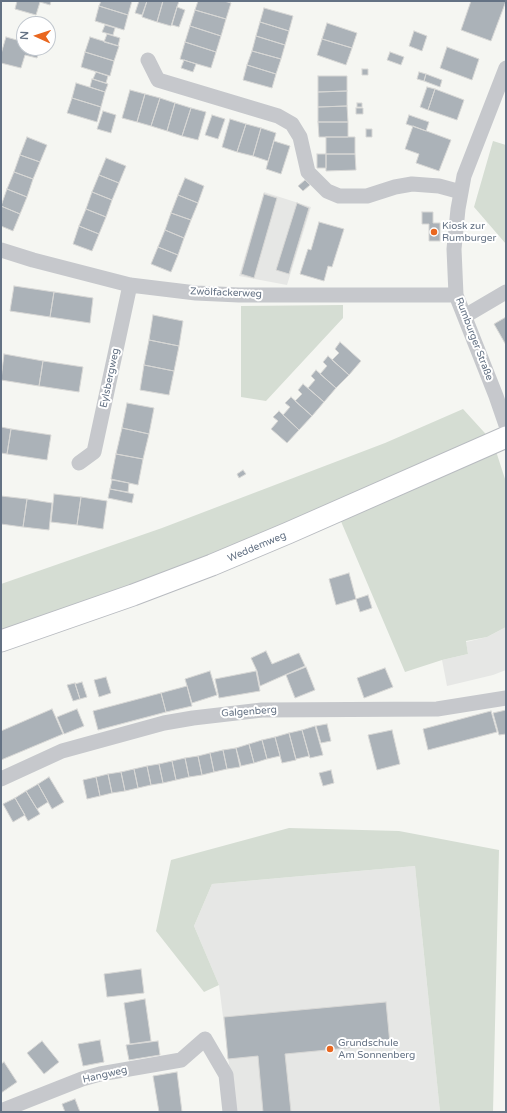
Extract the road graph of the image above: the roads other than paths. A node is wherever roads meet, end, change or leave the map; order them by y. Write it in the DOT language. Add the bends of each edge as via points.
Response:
graph roads {
  1 [pos="148,60"];
  2 [pos="506,68"];
  3 [pos="461,192"];
  4 [pos="1,250"];
  5 [pos="130,285"];
  6 [pos="506,292"];
  7 [pos="456,295"];
  8 [pos="464,316"];
  9 [pos="506,425"];
  10 [pos="506,437"];
  11 [pos="79,464"];
  12 [pos="1,641"];
  13 [pos="506,698"];
  14 [pos="1,779"];
  15 [pos="1,1111"];
  16 [pos="230,1112"];
  1 -- 3 [label="street" via="158,80 278,116 292,124 300,137 308,172 326,191 339,196 366,196 412,184 440,186"];
  2 -- 3 [label="street, Rumburger Straße" via="464,176"];
  3 -- 7 [label="street, Rumburger Straße" via="454,249"];
  4 -- 5 [label="street, Zwölfackerweg"];
  5 -- 7 [label="street, Zwölfackerweg" via="239,295"];
  5 -- 11 [label="street, Eylsbergweg" via="94,452"];
  6 -- 8 [label="street"];
  7 -- 8 [label="street, Rumburger Straße"];
  8 -- 9 [label="street, Rumburger Straße"];
  10 -- 12 [label="main road, Weddemweg" via="212,565"];
  13 -- 14 [label="street, Galgenberg" via="437,709 262,710 193,718 164,723 62,751"];
  15 -- 16 [label="street, Hangweg" via="82,1079 181,1060 205,1039 226,1075"];
}
